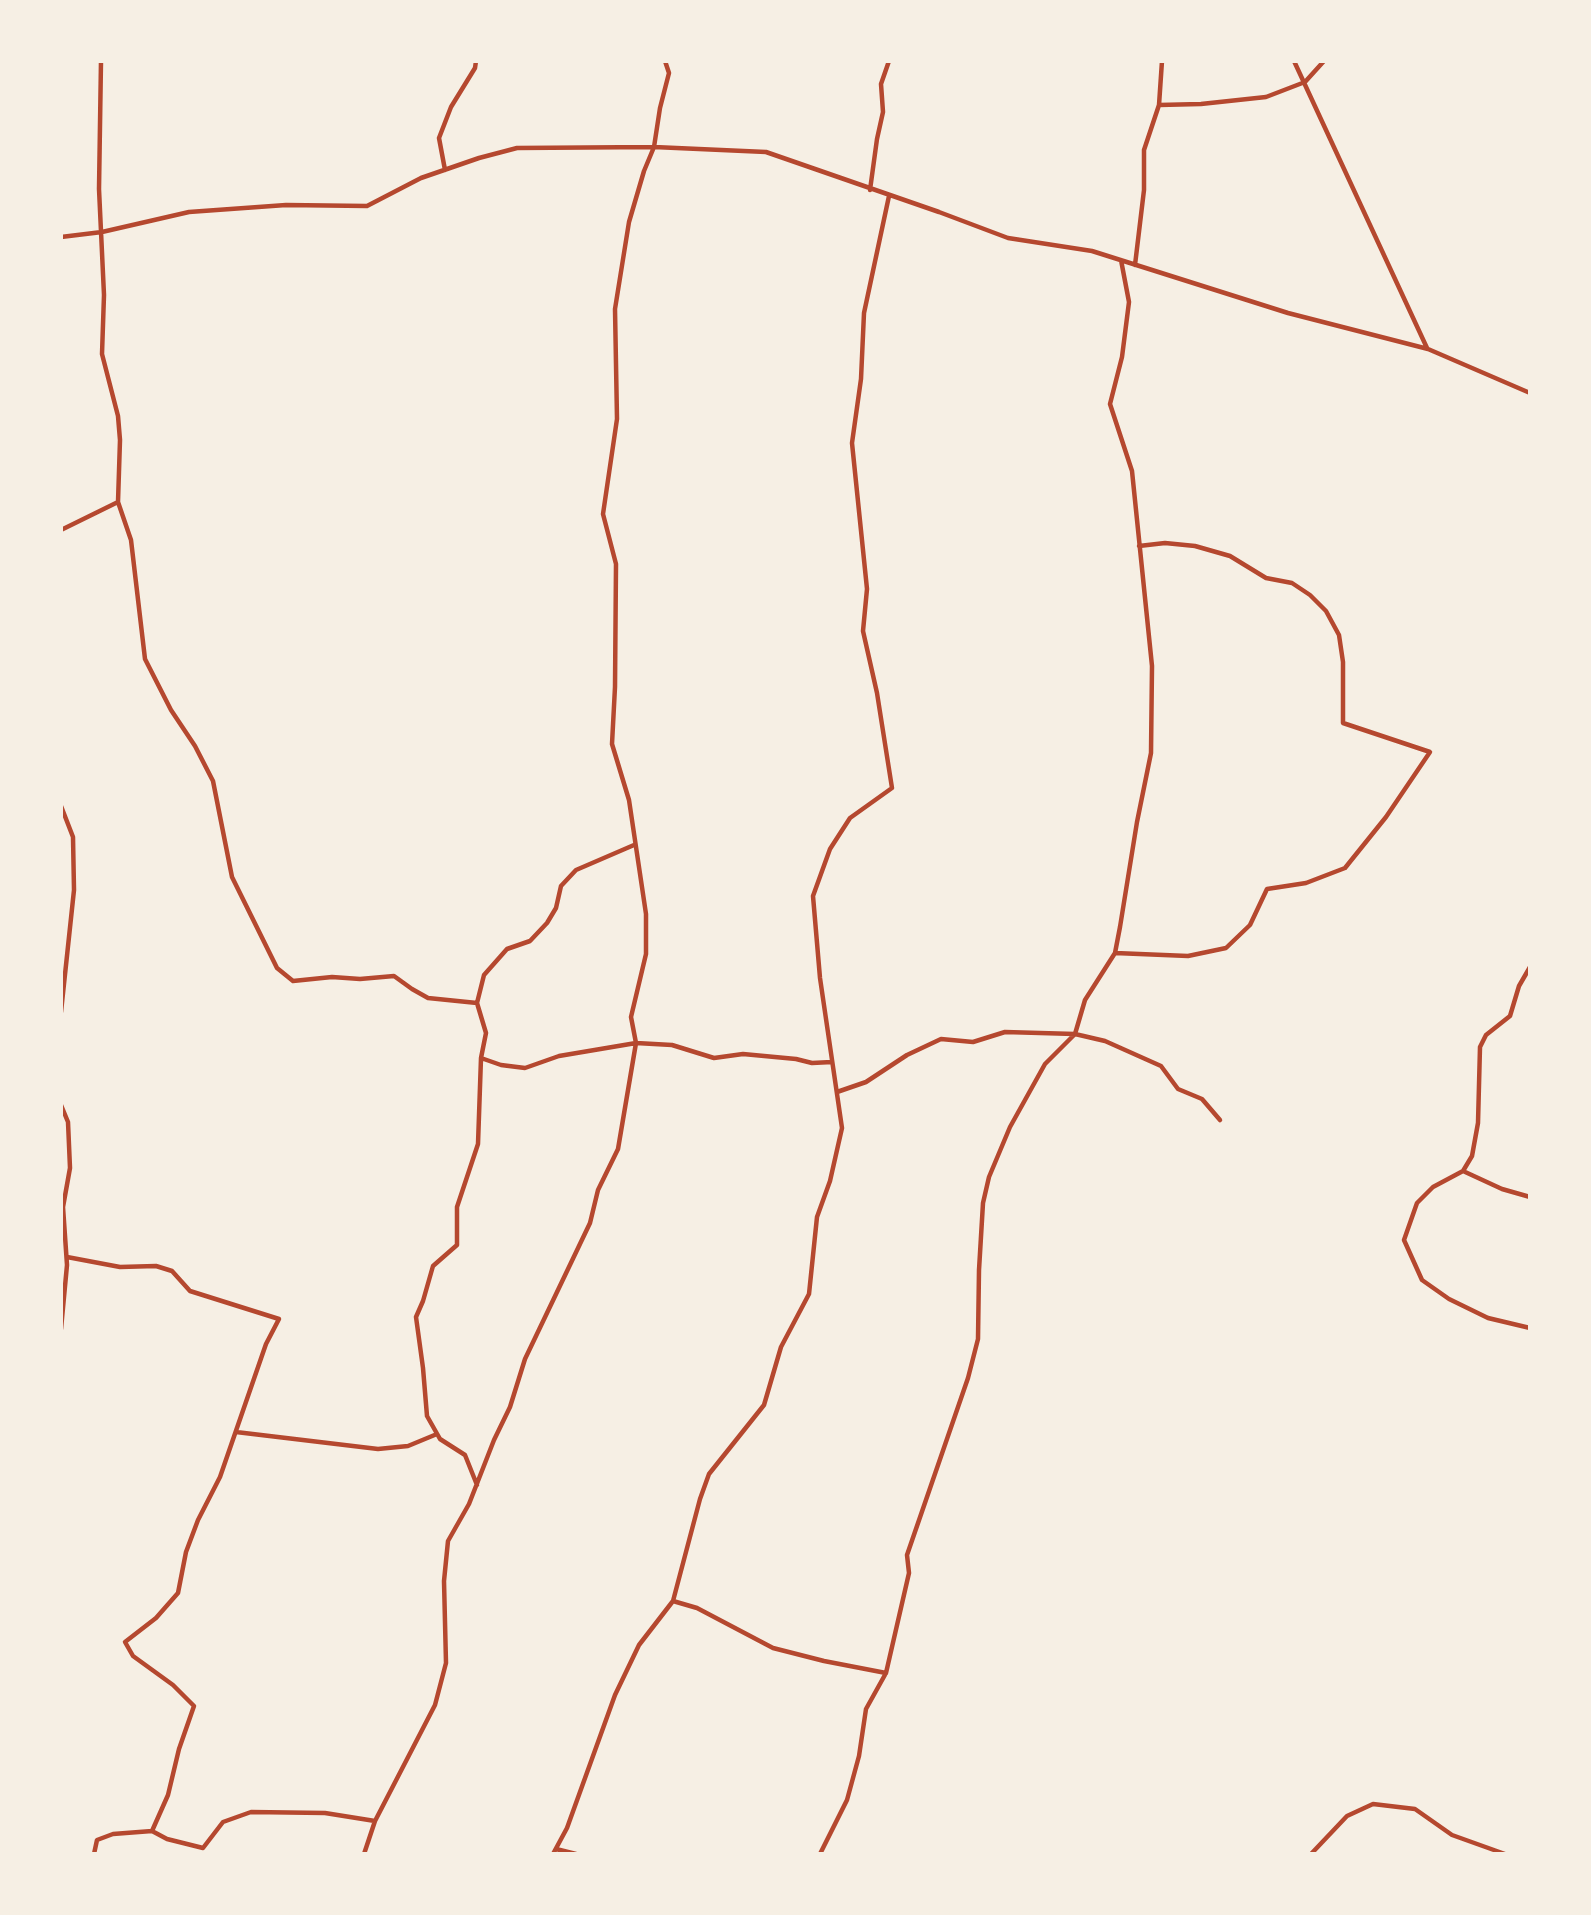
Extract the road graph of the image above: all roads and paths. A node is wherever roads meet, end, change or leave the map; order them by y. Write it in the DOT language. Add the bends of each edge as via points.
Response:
graph roads {
  1 [pos="101,61"];
  2 [pos="476,61"];
  3 [pos="665,61"];
  4 [pos="889,61"];
  5 [pos="1162,61"];
  6 [pos="1294,61"];
  7 [pos="1324,61"];
  8 [pos="1305,82"];
  9 [pos="1159,105"];
  10 [pos="654,147"];
  11 [pos="445,170"];
  12 [pos="870,190"];
  13 [pos="889,196"];
  14 [pos="102,232"];
  15 [pos="61,237"];
  16 [pos="1121,260"];
  17 [pos="1135,265"];
  18 [pos="1428,349"];
  19 [pos="1530,393"];
  20 [pos="118,502"];
  21 [pos="61,530"];
  22 [pos="1139,546"];
  23 [pos="61,806"];
  24 [pos="634,845"];
  25 [pos="1115,953"];
  26 [pos="1530,967"];
  27 [pos="477,1003"];
  28 [pos="61,1012"];
  29 [pos="1075,1034"];
  30 [pos="636,1043"];
  31 [pos="481,1058"];
  32 [pos="832,1062"];
  33 [pos="837,1092"];
  34 [pos="61,1105"];
  35 [pos="1220,1120"];
  36 [pos="1463,1171"];
  37 [pos="1530,1197"];
  38 [pos="62,1206"];
  39 [pos="67,1257"];
  40 [pos="1530,1328"];
  41 [pos="61,1329"];
  42 [pos="236,1432"];
  43 [pos="437,1434"];
  44 [pos="477,1485"];
  45 [pos="673,1601"];
  46 [pos="886,1673"];
  47 [pos="375,1821"];
  48 [pos="152,1831"];
  49 [pos="555,1851"];
  50 [pos="93,1854"];
  51 [pos="364,1854"];
  52 [pos="576,1854"];
  53 [pos="820,1854"];
  54 [pos="1311,1854"];
  55 [pos="1505,1854"];
  1 -- 14 [label="street"];
  2 -- 11 [label="street" via="439,138"];
  3 -- 10 [label="street" via="669,73"];
  4 -- 12 [label="street" via="881,84 883,112"];
  5 -- 9 [label="street"];
  6 -- 8 [label="street"];
  7 -- 8 [label="street"];
  8 -- 9 [label="street" via="1266,97"];
  8 -- 18 [label="street"];
  9 -- 17 [label="street" via="1144,150"];
  10 -- 11 [label="street" via="517,148"];
  10 -- 12 [label="street" via="766,152"];
  10 -- 24 [label="street" via="629,222 615,309 617,419 603,514 616,564 612,744 629,800"];
  11 -- 14 [label="street" via="367,206 286,205 189,212"];
  12 -- 13 [label="street"];
  13 -- 16 [label="street" via="1008,238"];
  13 -- 32 [label="street" via="864,313 862,379 852,443 867,589 863,632 892,788 850,818 830,849 813,896"];
  14 -- 15 [label="street"];
  14 -- 20 [label="street" via="102,354 118,416"];
  16 -- 17 [label="street"];
  16 -- 22 [label="street" via="1129,302 1110,404 1132,471"];
  17 -- 18 [label="street" via="1289,313"];
  18 -- 19 [label="street"];
  20 -- 21 [label="street"];
  20 -- 27 [label="street" via="131,540 145,659 213,781 232,877 277,968 293,981 394,975 428,998"];
  22 -- 25 [label="street" via="1152,667 1151,753"];
  22 -- 25 [label="street" via="1165,543 1230,555 1266,578 1292,583 1310,595 1326,611 1339,635 1343,723 1430,752 1345,867 1307,883 1267,889 1250,925 1226,948 1188,956"];
  23 -- 28 [label="street" via="73,837 74,890"];
  24 -- 27 [label="street" via="576,870 561,886 547,923 530,941 507,949 484,975"];
  24 -- 30 [label="street" via="646,914 646,954 631,1017"];
  25 -- 29 [label="street" via="1085,1000"];
  26 -- 36 [label="street" via="1510,1016 1486,1035 1480,1047 1478,1123 1472,1156"];
  27 -- 31 [label="street" via="486,1033"];
  29 -- 33 [label="street" via="1005,1032 973,1042 942,1039 866,1082"];
  29 -- 35 [label="street" via="1105,1041 1161,1066 1178,1089 1202,1099"];
  29 -- 46 [label="street" via="1045,1064 989,1177 983,1203 978,1339 907,1555 909,1573"];
  30 -- 31 [label="street" via="559,1056 526,1068"];
  30 -- 32 [label="street" via="671,1045 714,1058 743,1054"];
  30 -- 44 [label="street" via="618,1149 598,1190 590,1223 525,1359"];
  31 -- 43 [label="street" via="478,1144 457,1207 457,1245 433,1266 416,1317 427,1416"];
  32 -- 33 [label="street"];
  33 -- 45 [label="street" via="842,1128 817,1217 809,1294 781,1347 764,1405 709,1474"];
  34 -- 38 [label="street" via="68,1122 70,1168"];
  36 -- 37 [label="street"];
  36 -- 40 [label="street" via="1433,1187 1417,1203 1404,1240 1422,1280 1449,1299 1489,1318"];
  38 -- 39 [label="street"];
  39 -- 41 [label="street"];
  39 -- 42 [label="street" via="120,1267 156,1266 172,1271 190,1290 279,1318"];
  42 -- 43 [label="street" via="378,1449 408,1446"];
  42 -- 48 [label="street" via="186,1552 178,1592 156,1618 125,1642 133,1656 194,1706 168,1795"];
  43 -- 44 [label="street" via="465,1455"];
  44 -- 47 [label="street" via="448,1541 446,1663 435,1704"];
  45 -- 46 [label="street" via="697,1608 773,1647"];
  45 -- 49 [label="street" via="639,1645 615,1695"];
  46 -- 53 [label="street" via="866,1709 847,1800"];
  47 -- 48 [label="street" via="325,1813 251,1812 223,1822 203,1848"];
  47 -- 51 [label="street"];
  48 -- 50 [label="street" via="97,1840"];
  49 -- 52 [label="street"];
  54 -- 55 [label="street" via="1347,1816 1373,1804 1415,1809 1452,1835"];
}
